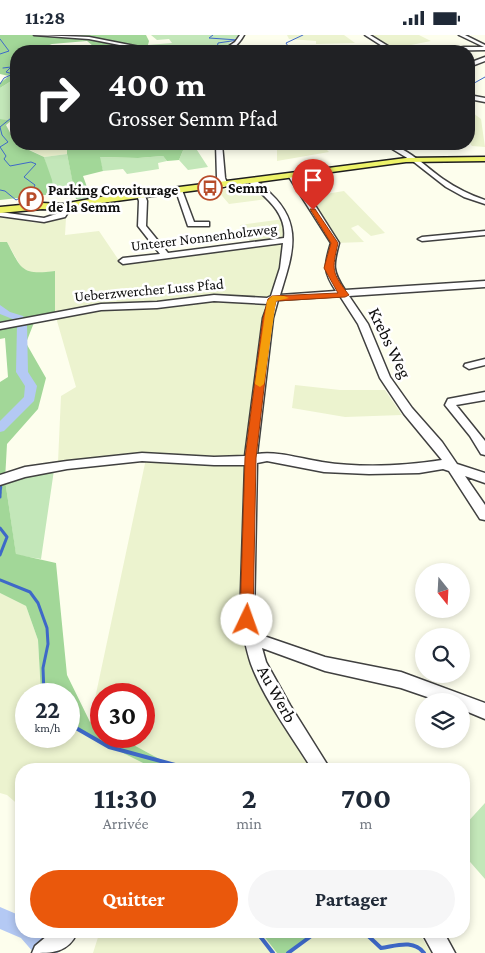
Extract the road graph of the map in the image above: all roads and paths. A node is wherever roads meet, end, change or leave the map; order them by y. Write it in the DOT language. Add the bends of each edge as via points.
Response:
graph roads {
  1 [pos="36,35"];
  2 [pos="242,35"];
  3 [pos="367,35"];
  4 [pos="462,35"];
  5 [pos="125,45"];
  6 [pos="234,45"];
  7 [pos="383,45"];
  8 [pos="484,47"];
  9 [pos="219,150"];
  10 [pos="398,150"];
  11 [pos="485,159"];
  12 [pos="415,160"];
  13 [pos="293,177"];
  14 [pos="253,181"];
  15 [pos="224,185"];
  16 [pos="178,190"];
  17 [pos="141,195"];
  18 [pos="485,202"];
  19 [pos="63,206"];
  20 [pos="0,209"];
  21 [pos="0,214"];
  22 [pos="206,224"];
  23 [pos="485,233"];
  24 [pos="422,239"];
  25 [pos="288,240"];
  26 [pos="164,255"];
  27 [pos="123,261"];
  28 [pos="485,284"];
  29 [pos="345,295"];
  30 [pos="272,300"];
  31 [pos="0,327"];
  32 [pos="485,362"];
  33 [pos="469,366"];
  34 [pos="485,396"];
  35 [pos="485,451"];
  36 [pos="251,458"];
  37 [pos="453,467"];
  38 [pos="485,478"];
  39 [pos="0,480"];
  40 [pos="485,515"];
  41 [pos="251,641"];
  42 [pos="438,693"];
  43 [pos="470,705"];
  44 [pos="485,711"];
  45 [pos="318,763"];
  46 [pos="61,938"];
  47 [pos="436,938"];
  48 [pos="42,953"];
  49 [pos="446,953"];
  1 -- 5 [label="street" via="89,38"];
  2 -- 6 [label="street"];
  3 -- 7 [label="street"];
  4 -- 8 [label="street"];
  9 -- 15 [label="street"];
  10 -- 12 [label="street"];
  11 -- 12 [label="main road"];
  12 -- 13 [label="main road"];
  12 -- 18 [label="street" via="468,198"];
  13 -- 14 [label="main road"];
  13 -- 29 [label="street, Krebs Weg" via="335,243 328,268"];
  14 -- 15 [label="main road"];
  14 -- 25 [label="street, Au Werb" via="267,193 286,219"];
  15 -- 16 [label="main road"];
  16 -- 17 [label="main road"];
  16 -- 22 [label="street" via="191,224"];
  17 -- 19 [label="main road"];
  17 -- 26 [label="street" via="142,225"];
  19 -- 20 [label="main road"];
  19 -- 21 [label="street" via="56,218 44,220"];
  23 -- 24 [label="street"];
  25 -- 26 [label="street, Unterer Nonnenholzweg"];
  25 -- 30 [label="street, Au Werb" via="284,268"];
  26 -- 27 [label="street, Unterer Nonnenholzweg"];
  28 -- 29 [label="street, Ueberzwercher Luss Pfad"];
  29 -- 30 [label="street, Ueberzwercher Luss Pfad"];
  29 -- 37 [label="street, Krebs Weg" via="362,324 385,378"];
  30 -- 31 [label="street, Ueberzwercher Luss Pfad" via="214,298 101,307"];
  30 -- 36 [label="street, Au Werb"];
  32 -- 33 [label="street"];
  34 -- 35 [label="street" via="450,405"];
  36 -- 37 [label="street" via="267,457 324,467"];
  36 -- 39 [label="street" via="223,461 115,458"];
  36 -- 41 [label="street, Au Werb" via="247,620"];
  37 -- 38 [label="street"];
  37 -- 40 [label="street, Krebs Weg"];
  41 -- 42 [label="street" via="262,641 350,671 401,680"];
  41 -- 45 [label="street, Au Werb" via="259,664 284,711"];
  43 -- 44 [label="street"];
  46 -- 48 [label="street"];
  47 -- 49 [label="street"];
}
